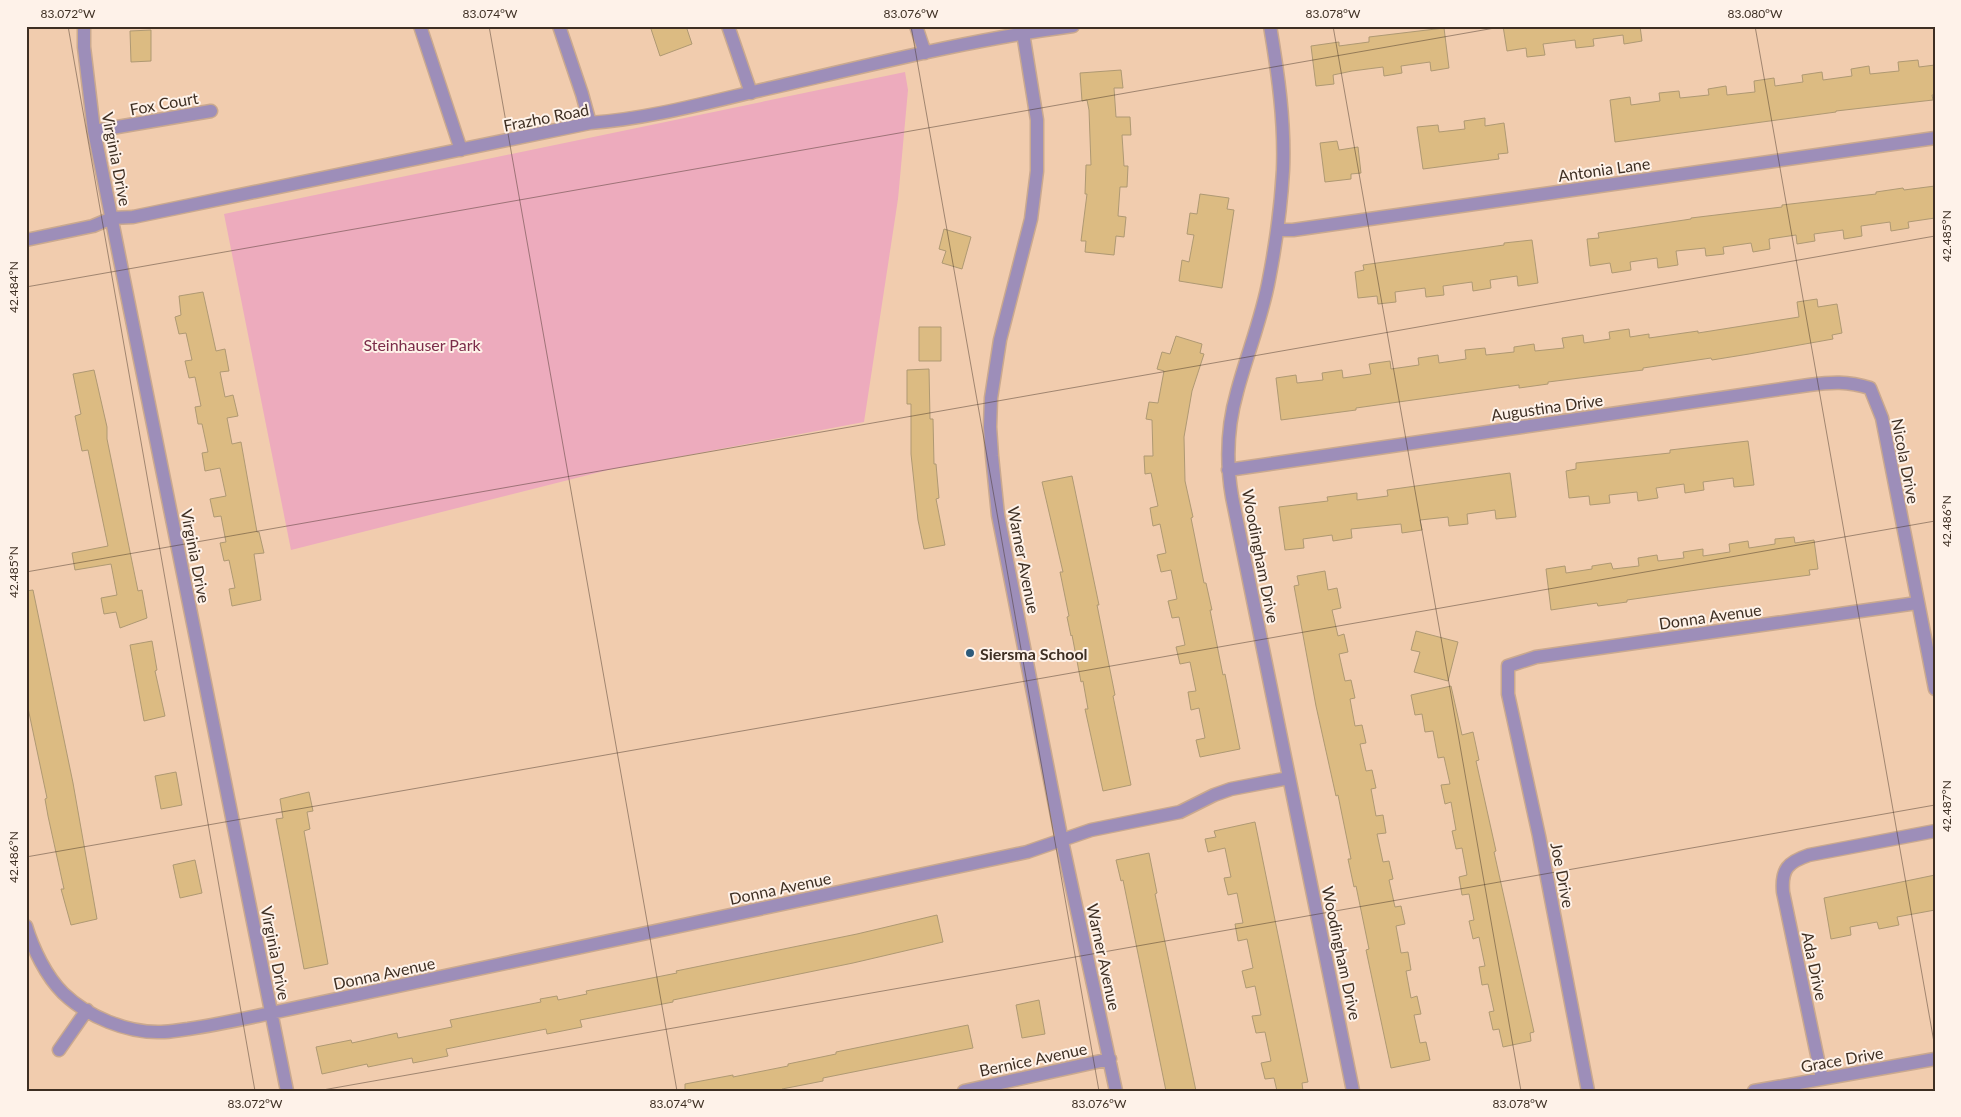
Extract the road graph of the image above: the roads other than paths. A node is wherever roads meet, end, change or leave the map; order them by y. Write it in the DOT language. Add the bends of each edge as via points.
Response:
graph roads {
  1 [pos="84,26"];
  2 [pos="420,26"];
  3 [pos="559,26"];
  4 [pos="728,26"];
  5 [pos="916,26"];
  6 [pos="1073,26"];
  7 [pos="1270,26"];
  8 [pos="1023,33"];
  9 [pos="925,53"];
  10 [pos="751,93"];
  11 [pos="211,111"];
  12 [pos="590,124"];
  13 [pos="94,131"];
  14 [pos="1935,138"];
  15 [pos="461,150"];
  16 [pos="112,218"];
  17 [pos="1277,230"];
  18 [pos="26,240"];
  19 [pos="1870,388"];
  20 [pos="1228,470"];
  21 [pos="1917,602"];
  22 [pos="1508,666"];
  23 [pos="1935,689"];
  24 [pos="1289,778"];
  25 [pos="1935,831"];
  26 [pos="1062,841"];
  27 [pos="26,926"];
  28 [pos="86,1010"];
  29 [pos="271,1013"];
  30 [pos="59,1050"];
  31 [pos="1110,1059"];
  32 [pos="1935,1059"];
  33 [pos="1822,1079"];
  34 [pos="287,1091"];
  35 [pos="964,1091"];
  36 [pos="1116,1091"];
  37 [pos="1353,1091"];
  38 [pos="1588,1091"];
  39 [pos="1754,1091"];
  1 -- 13 [label="street, Virginia Drive" via="86,74"];
  2 -- 15 [label="street"];
  3 -- 12 [label="street"];
  4 -- 10 [label="street"];
  5 -- 9 [label="street"];
  6 -- 8 [label="street, Frazho Road"];
  7 -- 17 [label="street, Woodingham Drive" via="1282,122 1283,168"];
  8 -- 9 [label="street, Frazho Road"];
  8 -- 26 [label="street, Warner Avenue" via="1037,120 1037,171 1031,220 1000,340 990,427 998,515"];
  9 -- 10 [label="street, Frazho Road"];
  10 -- 12 [label="street, Frazho Road" via="615,122"];
  11 -- 13 [label="street, Fox Court"];
  12 -- 15 [label="street, Frazho Road"];
  13 -- 16 [label="street, Virginia Drive"];
  14 -- 17 [label="street, Antonia Lane"];
  15 -- 16 [label="street, Frazho Road" via="133,218"];
  16 -- 18 [label="street, Frazho Road" via="93,226"];
  16 -- 29 [label="street, Virginia Drive"];
  17 -- 20 [label="street, Woodingham Drive" via="1259,321 1236,393 1229,431"];
  19 -- 20 [label="street, Augustina Drive" via="1842,381 1809,385"];
  19 -- 21 [label="street, Nicola Drive" via="1882,418"];
  20 -- 24 [label="street, Woodingham Drive"];
  21 -- 22 [label="street, Donna Avenue" via="1536,658"];
  21 -- 23 [label="street, Nicola Drive"];
  22 -- 38 [label="street, Joe Drive" via="1508,694"];
  24 -- 26 [label="street, Donna Avenue" via="1231,789 1180,812 1091,830"];
  24 -- 37 [label="street, Woodingham Drive"];
  25 -- 33 [label="street, Ada Drive" via="1809,855 1792,862 1785,870 1783,892"];
  26 -- 29 [label="street, Donna Avenue" via="1027,852"];
  26 -- 31 [label="street, Warner Avenue"];
  27 -- 28 [label="street, Donna Avenue" via="48,973 63,993"];
  28 -- 29 [label="street, Donna Avenue" via="128,1028 161,1032"];
  28 -- 30 [label="street"];
  29 -- 34 [label="street, Virginia Drive"];
  31 -- 35 [label="street, Bernice Avenue"];
  31 -- 36 [label="street, Warner Avenue"];
  32 -- 33 [label="street, Grace Drive"];
  33 -- 39 [label="street, Grace Drive"];
}
